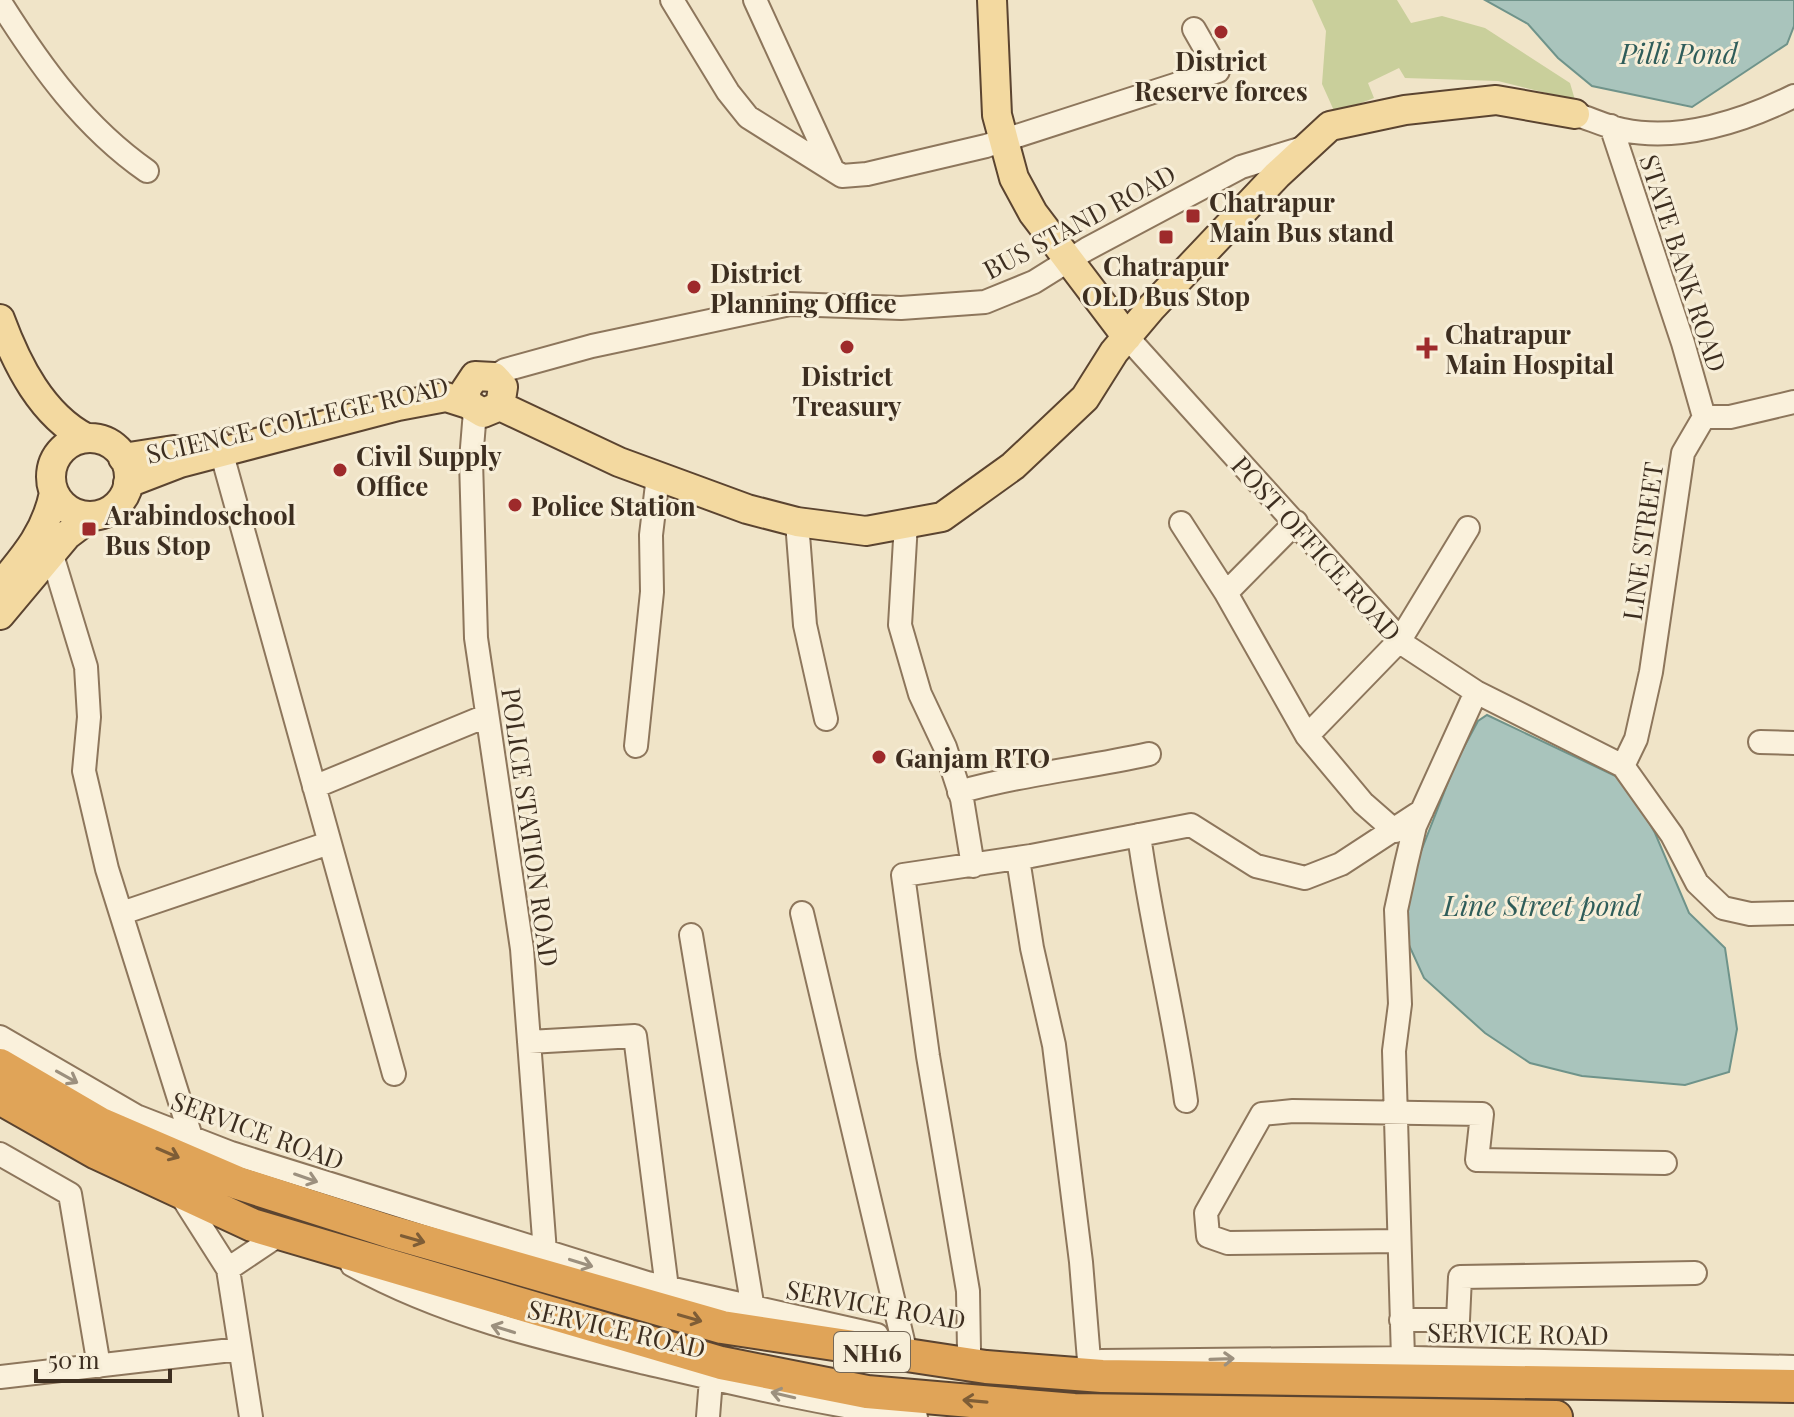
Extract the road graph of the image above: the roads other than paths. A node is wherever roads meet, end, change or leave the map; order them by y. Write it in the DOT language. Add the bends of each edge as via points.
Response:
graph roads {
  1 [pos="672,0"];
  2 [pos="755,0"];
  3 [pos="992,0"];
  4 [pos="0,2"];
  5 [pos="1194,29"];
  6 [pos="1794,96"];
  7 [pos="1575,114"];
  8 [pos="1611,126"];
  9 [pos="1003,139"];
  10 [pos="1307,147"];
  11 [pos="831,166"];
  12 [pos="147,171"];
  13 [pos="1071,260"];
  14 [pos="0,319"];
  15 [pos="1127,337"];
  16 [pos="0,366"];
  17 [pos="481,395"];
  18 [pos="1794,402"];
  19 [pos="1704,417"];
  20 [pos="86,438"];
  21 [pos="219,446"];
  22 [pos="59,453"];
  23 [pos="126,471"];
  24 [pos="658,476"];
  25 [pos="54,493"];
  26 [pos="92,516"];
  27 [pos="797,522"];
  28 [pos="1296,522"];
  29 [pos="906,523"];
  30 [pos="1181,523"];
  31 [pos="1468,528"];
  32 [pos="52,555"];
  33 [pos="0,586"];
  34 [pos="1226,593"];
  35 [pos="0,615"];
  36 [pos="1400,640"];
  37 [pos="1476,692"];
  38 [pos="486,716"];
  39 [pos="826,719"];
  40 [pos="1307,736"];
  41 [pos="1760,742"];
  42 [pos="1794,743"];
  43 [pos="636,746"];
  44 [pos="1149,754"];
  45 [pos="1623,766"];
  46 [pos="314,787"];
  47 [pos="959,792"];
  48 [pos="1422,811"];
  49 [pos="1395,831"];
  50 [pos="1139,835"];
  51 [pos="329,843"];
  52 [pos="1018,859"];
  53 [pos="973,866"];
  54 [pos="122,913"];
  55 [pos="802,913"];
  56 [pos="1794,913"];
  57 [pos="691,935"];
  58 [pos="0,1037"];
  59 [pos="529,1042"];
  60 [pos="0,1065"];
  61 [pos="394,1074"];
  62 [pos="0,1098"];
  63 [pos="1186,1101"];
  64 [pos="1397,1112"];
  65 [pos="191,1137"];
  66 [pos="0,1154"];
  67 [pos="1665,1163"];
  68 [pos="179,1192"];
  69 [pos="280,1234"];
  70 [pos="1399,1241"];
  71 [pos="320,1247"];
  72 [pos="545,1252"];
  73 [pos="228,1269"];
  74 [pos="1695,1273"];
  75 [pos="667,1288"];
  76 [pos="753,1309"];
  77 [pos="1401,1320"];
  78 [pos="903,1341"];
  79 [pos="240,1349"];
  80 [pos="969,1350"];
  81 [pos="1403,1358"];
  82 [pos="1089,1360"];
  83 [pos="99,1366"];
  84 [pos="1794,1367"];
  85 [pos="0,1377"];
  86 [pos="711,1379"];
  87 [pos="1794,1386"];
  88 [pos="832,1411"];
  89 [pos="251,1417"];
  90 [pos="708,1417"];
  91 [pos="916,1417"];
  92 [pos="1556,1417"];
  1 -- 11 [label="street" via="748,117"];
  2 -- 11 [label="street"];
  3 -- 9 [label="main road, POST OFFICE ROAD" via="992,63"];
  4 -- 12 [label="street" via="87,123"];
  5 -- 9 [label="street" via="1218,71"];
  6 -- 8 [label="street, STATE BANK ROAD" via="1735,121 1676,132"];
  7 -- 8 [label="street, STATE BANK ROAD"];
  7 -- 10 [label="main road, SCIENCE COLLEGE ROAD" via="1496,100 1405,110 1330,126"];
  8 -- 19 [label="street, STATE BANK ROAD"];
  9 -- 11 [label="street" via="867,174 842,176"];
  9 -- 13 [label="main road, POST OFFICE ROAD" via="1014,178 1033,213"];
  10 -- 13 [label="street, BUS STAND ROAD" via="1241,167"];
  10 -- 15 [label="main road, SCIENCE COLLEGE ROAD"];
  13 -- 15 [label="main road, POST OFFICE ROAD"];
  13 -- 17 [label="street, BUS STAND ROAD" via="985,302 901,308 790,304 592,346 505,370"];
  14 -- 20 [label="main road" via="37,392 65,427"];
  15 -- 28 [label="street, POST OFFICE ROAD"];
  15 -- 29 [label="main road, SCIENCE COLLEGE ROAD" via="1085,398 1013,466 942,517"];
  16 -- 22 [label="main road"];
  17 -- 21 [label="main road, SCIENCE COLLEGE ROAD" via="398,406"];
  17 -- 24 [label="main road, SCIENCE COLLEGE ROAD"];
  17 -- 38 [label="street, POLICE STATION ROAD" via="471,460 476,638"];
  18 -- 19 [label="street" via="1730,417"];
  19 -- 45 [label="street, LINE STREET" via="1683,453 1651,672 1636,739"];
  20 -- 22 [label="main road"];
  20 -- 23 [label="main road" via="108,443"];
  21 -- 23 [label="main road, SCIENCE COLLEGE ROAD" via="143,457"];
  21 -- 46 [label="street"];
  22 -- 25 [label="main road" via="51,472"];
  23 -- 26 [label="main road" via="116,506"];
  24 -- 27 [label="main road, SCIENCE COLLEGE ROAD"];
  24 -- 43 [label="street"];
  25 -- 26 [label="main road" via="68,510"];
  25 -- 33 [label="main road" via="39,539"];
  26 -- 32 [label="main road"];
  27 -- 29 [label="main road, SCIENCE COLLEGE ROAD" via="866,531"];
  27 -- 39 [label="street" via="805,625"];
  28 -- 34 [label="street"];
  28 -- 36 [label="street, POST OFFICE ROAD"];
  29 -- 47 [label="street" via="900,625 920,694"];
  30 -- 34 [label="street"];
  31 -- 36 [label="street"];
  32 -- 35 [label="main road"];
  32 -- 54 [label="street" via="86,667 84,771"];
  34 -- 40 [label="street"];
  36 -- 37 [label="street, POST OFFICE ROAD"];
  36 -- 40 [label="street"];
  37 -- 45 [label="street, POST OFFICE ROAD"];
  37 -- 48 [label="street"];
  38 -- 46 [label="street"];
  38 -- 59 [label="street, POLICE STATION ROAD" via="522,949"];
  40 -- 49 [label="street" via="1363,803"];
  41 -- 42 [label="street"];
  44 -- 47 [label="street" via="1012,777"];
  45 -- 56 [label="street" via="1672,835 1697,883 1723,908 1750,914"];
  46 -- 51 [label="street"];
  47 -- 53 [label="street"];
  48 -- 49 [label="street"];
  48 -- 64 [label="street" via="1396,910"];
  49 -- 50 [label="street" via="1341,864 1305,878 1256,866 1191,825"];
  50 -- 52 [label="street"];
  50 -- 63 [label="street"];
  51 -- 54 [label="street"];
  51 -- 61 [label="street"];
  52 -- 53 [label="street"];
  52 -- 82 [label="street" via="1054,1045"];
  53 -- 80 [label="street" via="903,875 968,1291"];
  54 -- 65 [label="street"];
  55 -- 78 [label="street"];
  57 -- 76 [label="street"];
  58 -- 65 [label="street, SERVICE ROAD, one-way" via="136,1116"];
  59 -- 72 [label="street, POLICE STATION ROAD"];
  59 -- 75 [label="street" via="635,1036"];
  60 -- 87 [label="highway, NH16, one-way" via="101,1124 238,1183 722,1327 986,1367 1102,1376"];
  62 -- 68 [label="highway, NH16"];
  64 -- 67 [label="street" via="1482,1114 1477,1160"];
  64 -- 70 [label="street"];
  64 -- 70 [label="street" via="1262,1114 1206,1213 1208,1236 1228,1243"];
  65 -- 72 [label="street, SERVICE ROAD, one-way" via="352,1194"];
  66 -- 83 [label="street" via="70,1194"];
  68 -- 69 [label="highway, NH16"];
  68 -- 73 [label="street"];
  69 -- 71 [label="highway, NH16"];
  69 -- 73 [label="street"];
  70 -- 77 [label="street"];
  86 -- 71 [label="street, SERVICE ROAD, one-way" via="505,1330 398,1290"];
  92 -- 71 [label="highway, NH16, one-way" via="1074,1410 867,1392 721,1363"];
  72 -- 75 [label="street, SERVICE ROAD, one-way"];
  73 -- 79 [label="street"];
  74 -- 77 [label="street" via="1460,1277 1458,1320"];
  75 -- 76 [label="street, SERVICE ROAD"];
  76 -- 78 [label="street, SERVICE ROAD"];
  77 -- 81 [label="street"];
  78 -- 80 [label="street, SERVICE ROAD"];
  79 -- 83 [label="street"];
  79 -- 89 [label="street"];
  80 -- 82 [label="street, SERVICE ROAD"];
  82 -- 81 [label="street, SERVICE ROAD, one-way"];
  81 -- 84 [label="street, SERVICE ROAD"];
  83 -- 85 [label="street"];
  88 -- 86 [label="street, SERVICE ROAD, one-way"];
  86 -- 90 [label="street"];
  88 -- 91 [label="street, SERVICE ROAD"];
}
